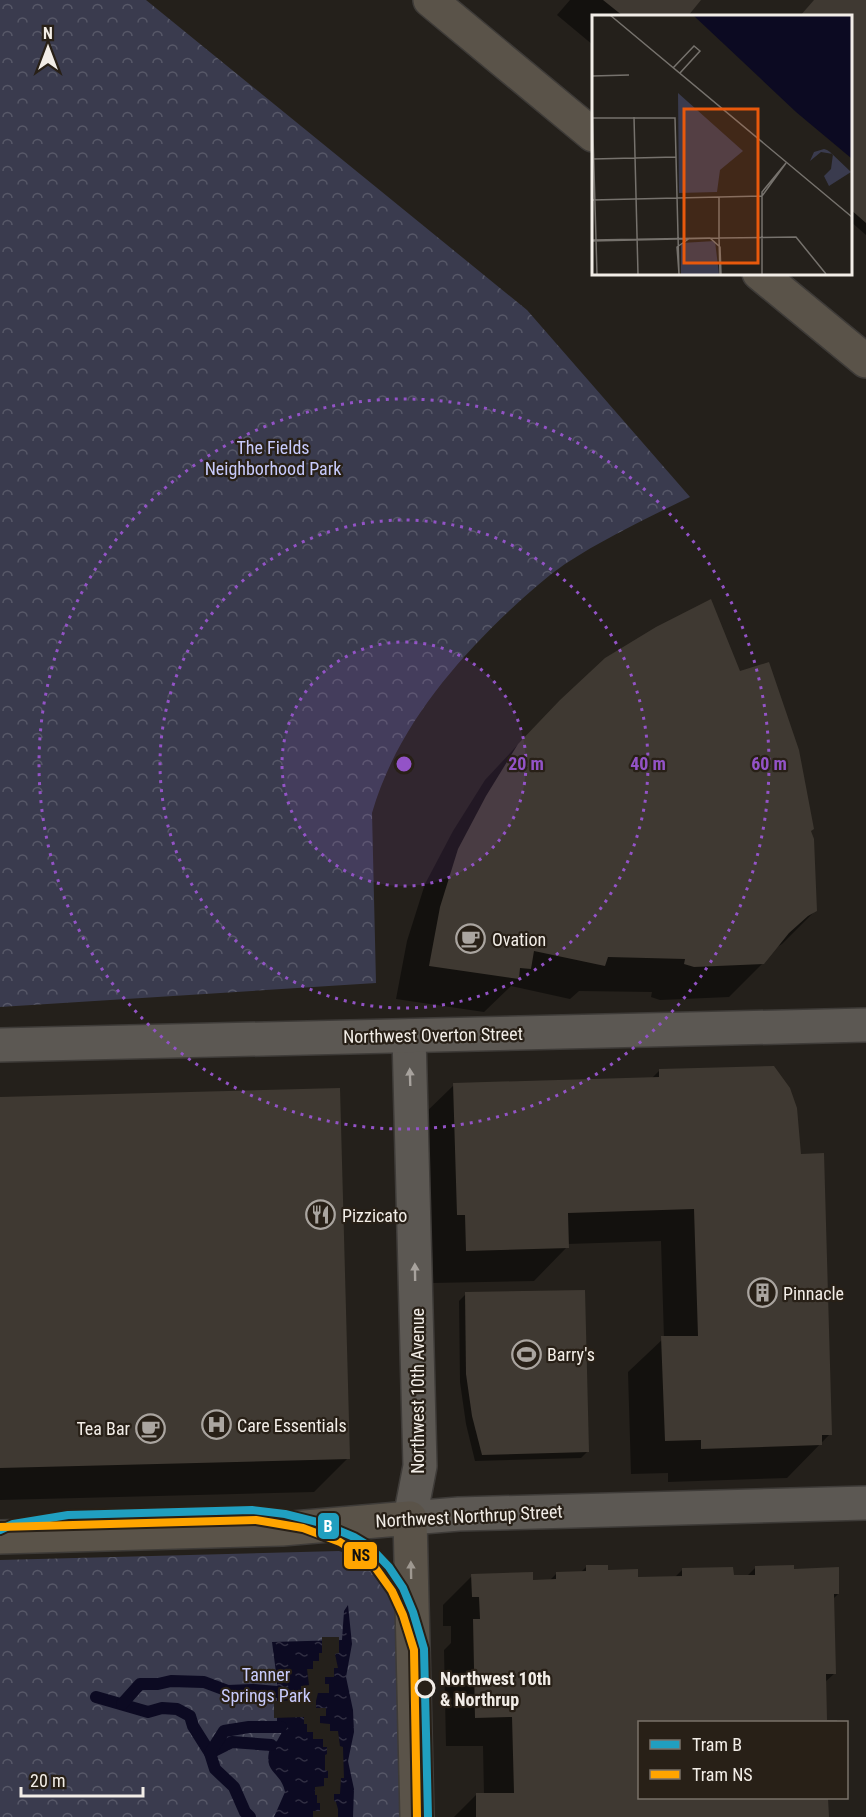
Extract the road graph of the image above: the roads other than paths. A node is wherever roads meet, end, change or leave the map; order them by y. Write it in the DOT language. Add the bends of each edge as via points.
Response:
graph roads {
  1 [pos="430,0"];
  2 [pos="592,134"];
  3 [pos="760,274"];
  4 [pos="866,361"];
  5 [pos="866,1025"];
  6 [pos="409,1036"];
  7 [pos="0,1045"];
  8 [pos="866,1503"];
  9 [pos="410,1518"];
  10 [pos="0,1537"];
  11 [pos="417,1817"];
  1 -- 2 [label="main road"];
  3 -- 4 [label="main road"];
  5 -- 6 [label="street, Northwest Overton Street"];
  6 -- 7 [label="street, Northwest Overton Street"];
  9 -- 6 [label="street, Northwest 10th Avenue, one-way" via="420,1466"];
  8 -- 9 [label="street, Northwest Northrup Street"];
  9 -- 10 [label="main road, Northwest Northrup Street" via="282,1529"];
  11 -- 9 [label="main road, Northwest 10th Avenue, one-way"];
}
